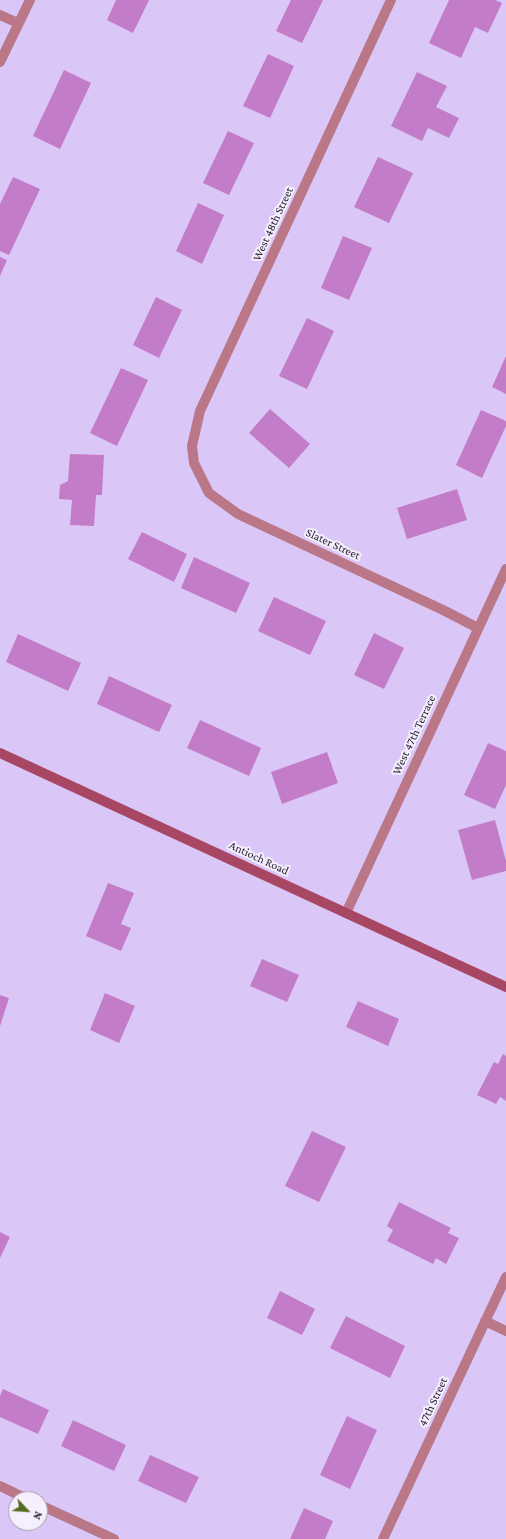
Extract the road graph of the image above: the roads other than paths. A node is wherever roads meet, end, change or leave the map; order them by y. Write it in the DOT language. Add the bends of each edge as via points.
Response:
graph roads {
  1 [pos="30,0"];
  2 [pos="391,0"];
  3 [pos="0,15"];
  4 [pos="18,23"];
  5 [pos="0,62"];
  6 [pos="194,463"];
  7 [pos="506,569"];
  8 [pos="478,628"];
  9 [pos="0,753"];
  10 [pos="346,913"];
  11 [pos="506,987"];
  12 [pos="506,1277"];
  13 [pos="484,1321"];
  14 [pos="506,1331"];
  15 [pos="0,1486"];
  16 [pos="11,1491"];
  17 [pos="48,1509"];
  18 [pos="114,1539"];
  19 [pos="383,1539"];
  1 -- 4 [label="street"];
  2 -- 6 [label="street, West 48th Street" via="200,411 192,446"];
  3 -- 4 [label="street"];
  4 -- 5 [label="street"];
  6 -- 8 [label="street, Slater Street" via="209,493 238,514"];
  7 -- 8 [label="street, West 47th Terrace"];
  8 -- 10 [label="street, West 47th Terrace"];
  9 -- 10 [label="main road, Antioch Road"];
  10 -- 11 [label="main road, Antioch Road"];
  12 -- 13 [label="street, 47th Street"];
  13 -- 14 [label="street"];
  13 -- 19 [label="street, 47th Street"];
  15 -- 16 [label="street"];
  17 -- 18 [label="street"];
}
